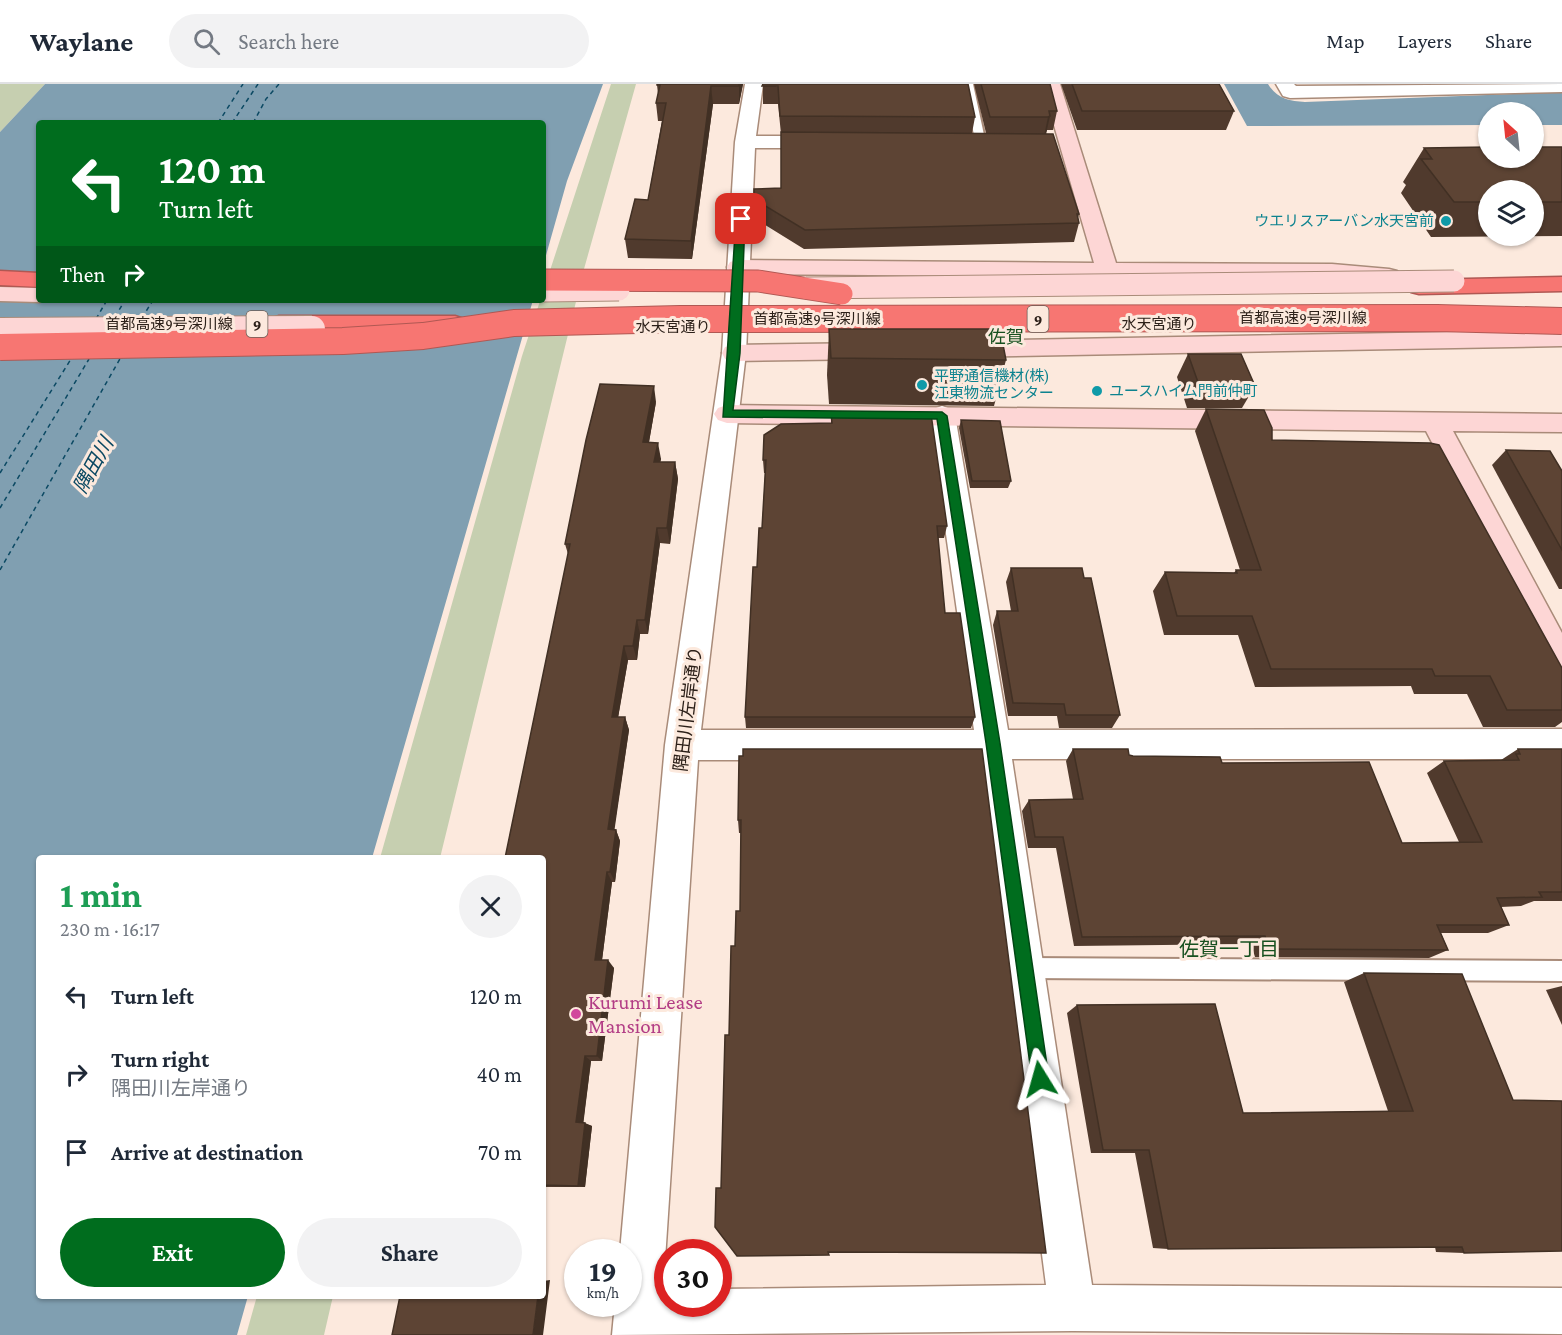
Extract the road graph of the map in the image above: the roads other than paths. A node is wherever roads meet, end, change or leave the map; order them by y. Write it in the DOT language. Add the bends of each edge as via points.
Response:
graph roads {
  1 [pos="754,84"];
  2 [pos="968,84"];
  3 [pos="1051,84"];
  4 [pos="1285,84"];
  5 [pos="1562,86"];
  6 [pos="745,142"];
  7 [pos="851,143"];
  8 [pos="958,144"];
  9 [pos="981,144"];
  10 [pos="1003,144"];
  11 [pos="1048,144"];
  12 [pos="1070,144"];
  13 [pos="738,267"];
  14 [pos="1107,269"];
  15 [pos="0,278"];
  16 [pos="36,280"];
  17 [pos="546,280"];
  18 [pos="1454,281"];
  19 [pos="1562,283"];
  20 [pos="546,291"];
  21 [pos="0,294"];
  22 [pos="842,294"];
  23 [pos="546,296"];
  24 [pos="36,298"];
  25 [pos="36,298"];
  26 [pos="0,299"];
  27 [pos="1562,322"];
  28 [pos="514,324"];
  29 [pos="0,325"];
  30 [pos="0,331"];
  31 [pos="1562,338"];
  32 [pos="0,347"];
  33 [pos="938,350"];
  34 [pos="890,351"];
  35 [pos="734,353"];
  36 [pos="727,414"];
  37 [pos="942,416"];
  38 [pos="1434,421"];
  39 [pos="1562,423"];
  40 [pos="1562,663"];
  41 [pos="993,743"];
  42 [pos="1562,744"];
  43 [pos="682,745"];
  44 [pos="1024,968"];
  45 [pos="1562,971"];
  46 [pos="1072,1308"];
  47 [pos="1562,1311"];
  48 [pos="1244,1322"];
  49 [pos="637,1324"];
  1 -- 6 [label="street, 隅田川左岸通り"];
  2 -- 9 [label="lane"];
  3 -- 12 [label="main road"];
  4 -- 5 [label="street" via="1290,92"];
  6 -- 7 [label="street"];
  6 -- 13 [label="street, 隅田川左岸通り"];
  8 -- 9 [label="street"];
  9 -- 10 [label="street"];
  11 -- 12 [label="street"];
  12 -- 14 [label="main road"];
  13 -- 14 [label="main road"];
  13 -- 35 [label="street, 隅田川左岸通り"];
  14 -- 18 [label="main road" via="1332,271"];
  15 -- 16 [label="highway"];
  17 -- 22 [label="highway, bridge" via="758,281"];
  18 -- 19 [label="main road"];
  18 -- 20 [label="main road, bridge"];
  19 -- 22 [label="highway, 首都高速9号深川線 / 9"];
  21 -- 24 [label="main road"];
  22 -- 23 [label="highway, 首都高速9号深川線 / 9, bridge"];
  25 -- 26 [label="highway"];
  27 -- 28 [label="highway, 首都高速9号深川線 / 9, bridge" via="1437,318 680,319"];
  27 -- 30 [label="main road, 水天宮通り, bridge"];
  28 -- 29 [label="highway, 首都高速9号深川線 / 9, bridge"];
  28 -- 32 [label="highway, bridge" via="343,341"];
  31 -- 33 [label="main road"];
  34 -- 35 [label="main road"];
  35 -- 36 [label="street, 隅田川左岸通り"];
  36 -- 37 [label="main road"];
  36 -- 43 [label="street, 隅田川左岸通り"];
  37 -- 38 [label="main road"];
  37 -- 41 [label="street"];
  38 -- 39 [label="main road"];
  38 -- 40 [label="main road"];
  41 -- 42 [label="street"];
  41 -- 43 [label="street"];
  41 -- 44 [label="street"];
  43 -- 49 [label="street, 隅田川左岸通り"];
  44 -- 45 [label="lane"];
  44 -- 46 [label="street"];
  46 -- 48 [label="street"];
  46 -- 49 [label="street"];
  47 -- 48 [label="street"];
}
